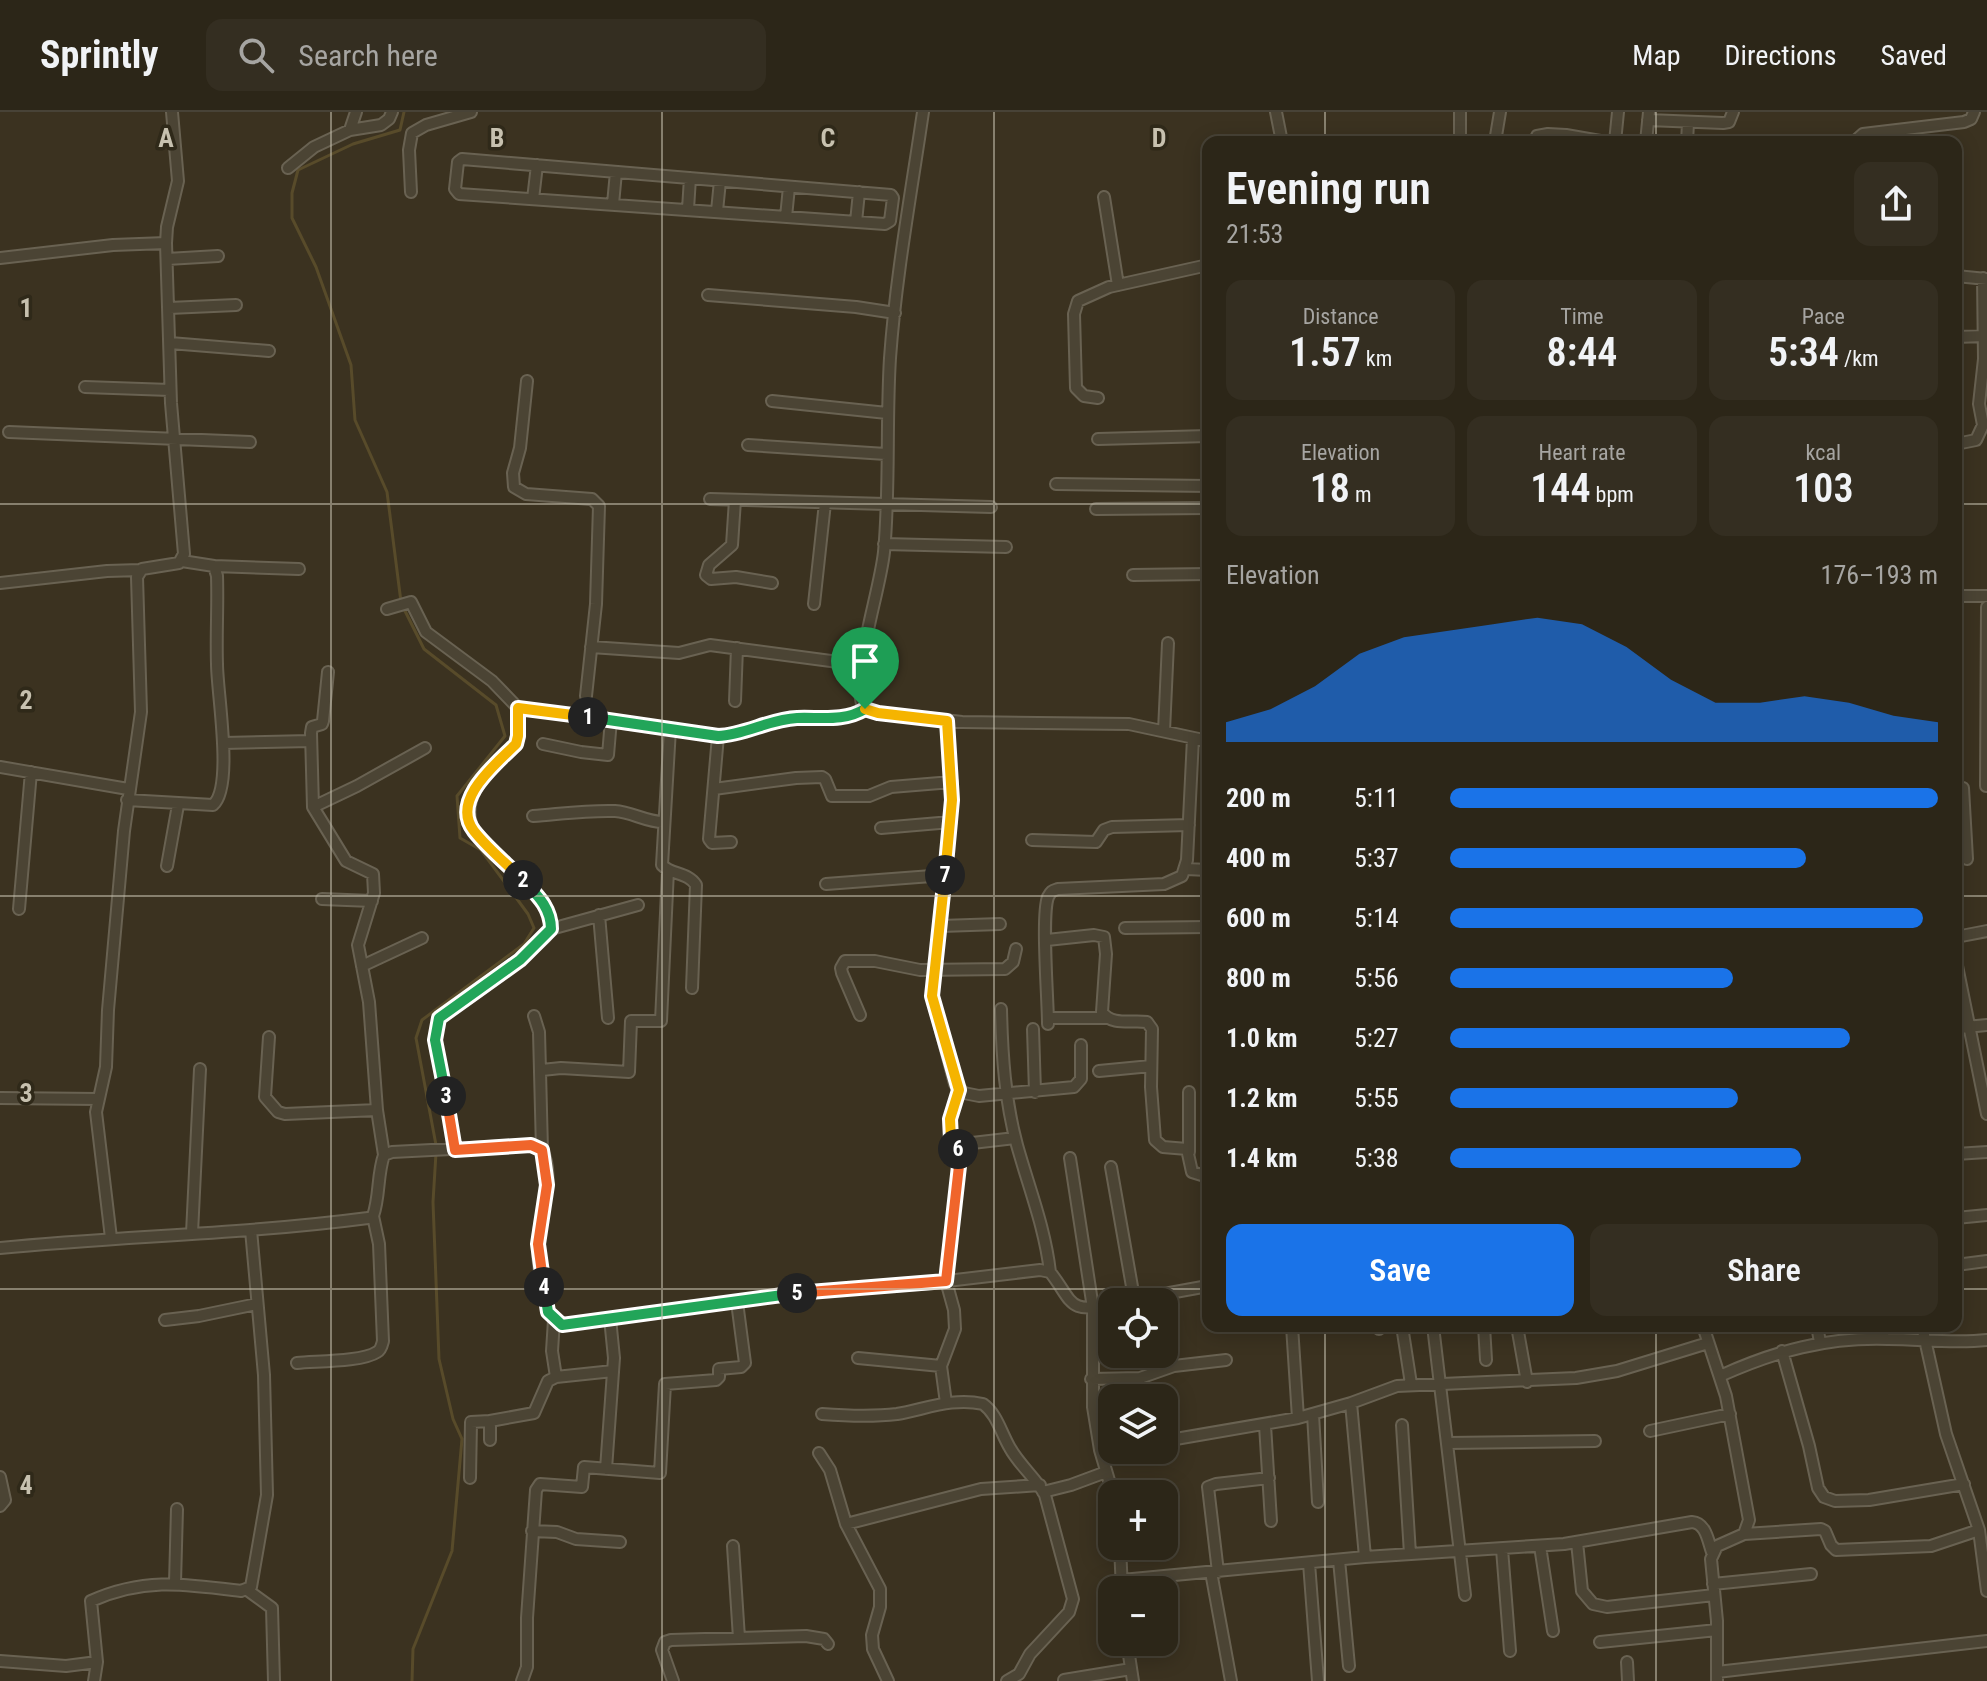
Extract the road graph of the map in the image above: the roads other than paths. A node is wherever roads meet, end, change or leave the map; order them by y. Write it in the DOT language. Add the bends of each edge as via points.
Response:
graph roads {
  1 [pos="172,112"];
  2 [pos="356,112"];
  3 [pos="392,112"];
  4 [pos="471,112"];
  5 [pos="923,112"];
  6 [pos="1276,112"];
  7 [pos="1460,112"];
  8 [pos="1500,112"];
  9 [pos="1618,112"];
  10 [pos="1733,112"];
  11 [pos="1974,112"];
  12 [pos="1648,116"];
  13 [pos="1688,123"];
  14 [pos="350,130"];
  15 [pos="1281,136"];
  16 [pos="1460,136"];
  17 [pos="1496,136"];
  18 [pos="1537,136"];
  19 [pos="1562,136"];
  20 [pos="1616,136"];
  21 [pos="1646,136"];
  22 [pos="1687,136"];
  23 [pos="1861,136"];
  24 [pos="537,165"];
  25 [pos="288,168"];
  26 [pos="616,172"];
  27 [pos="690,178"];
  28 [pos="720,181"];
  29 [pos="789,187"];
  30 [pos="411,192"];
  31 [pos="859,192"];
  32 [pos="1104,197"];
  33 [pos="533,199"];
  34 [pos="613,204"];
  35 [pos="688,209"];
  36 [pos="717,211"];
  37 [pos="892,211"];
  38 [pos="906,212"];
  39 [pos="786,217"];
  40 [pos="856,222"];
  41 [pos="166,243"];
  42 [pos="218,256"];
  43 [pos="0,258"];
  44 [pos="167,259"];
  45 [pos="1202,266"];
  46 [pos="1962,276"];
  47 [pos="1985,278"];
  48 [pos="1118,285"];
  49 [pos="708,295"];
  50 [pos="236,305"];
  51 [pos="169,308"];
  52 [pos="895,313"];
  53 [pos="1984,336"];
  54 [pos="1962,337"];
  55 [pos="170,343"];
  56 [pos="269,351"];
  57 [pos="527,381"];
  58 [pos="85,387"];
  59 [pos="170,390"];
  60 [pos="1984,390"];
  61 [pos="1098,398"];
  62 [pos="772,401"];
  63 [pos="887,413"];
  64 [pos="9,432"];
  65 [pos="1202,436"];
  66 [pos="174,439"];
  67 [pos="1098,439"];
  68 [pos="250,442"];
  69 [pos="1962,443"];
  70 [pos="748,445"];
  71 [pos="886,454"];
  72 [pos="1056,484"];
  73 [pos="1202,486"];
  74 [pos="710,499"];
  75 [pos="735,500"];
  76 [pos="825,503"];
  77 [pos="886,505"];
  78 [pos="991,507"];
  79 [pos="1202,508"];
  80 [pos="1096,509"];
  81 [pos="884,544"];
  82 [pos="1006,547"];
  83 [pos="182,561"];
  84 [pos="214,566"];
  85 [pos="299,569"];
  86 [pos="140,570"];
  87 [pos="1202,574"];
  88 [pos="1133,575"];
  89 [pos="0,583"];
  90 [pos="772,583"];
  91 [pos="1962,596"];
  92 [pos="1987,596"];
  93 [pos="814,604"];
  94 [pos="1987,607"];
  95 [pos="389,608"];
  96 [pos="1168,643"];
  97 [pos="591,647"];
  98 [pos="737,648"];
  99 [pos="861,665"];
  100 [pos="328,672"];
  101 [pos="586,696"];
  102 [pos="735,701"];
  103 [pos="518,708"];
  104 [pos="865,709"];
  105 [pos="611,720"];
  106 [pos="947,721"];
  107 [pos="670,729"];
  108 [pos="1164,731"];
  109 [pos="718,736"];
  110 [pos="1193,738"];
  111 [pos="1202,740"];
  112 [pos="310,741"];
  113 [pos="224,743"];
  114 [pos="543,744"];
  115 [pos="425,748"];
  116 [pos="0,767"];
  117 [pos="31,772"];
  118 [pos="952,782"];
  119 [pos="1986,786"];
  120 [pos="1962,788"];
  121 [pos="714,789"];
  122 [pos="128,795"];
  123 [pos="178,805"];
  124 [pos="313,807"];
  125 [pos="1962,815"];
  126 [pos="533,816"];
  127 [pos="663,822"];
  128 [pos="951,822"];
  129 [pos="1189,825"];
  130 [pos="881,828"];
  131 [pos="1032,840"];
  132 [pos="731,842"];
  133 [pos="1967,859"];
  134 [pos="167,866"];
  135 [pos="1186,869"];
  136 [pos="668,870"];
  137 [pos="1202,870"];
  138 [pos="945,875"];
  139 [pos="826,884"];
  140 [pos="322,899"];
  141 [pos="372,901"];
  142 [pos="638,905"];
  143 [pos="19,909"];
  144 [pos="599,915"];
  145 [pos="1000,924"];
  146 [pos="941,926"];
  147 [pos="1202,927"];
  148 [pos="1125,928"];
  149 [pos="551,929"];
  150 [pos="1987,931"];
  151 [pos="1962,936"];
  152 [pos="422,938"];
  153 [pos="1047,940"];
  154 [pos="1016,949"];
  155 [pos="362,966"];
  156 [pos="935,970"];
  157 [pos="692,988"];
  158 [pos="1001,1009"];
  159 [pos="860,1015"];
  160 [pos="534,1016"];
  161 [pos="608,1018"];
  162 [pos="1106,1018"];
  163 [pos="1987,1025"];
  164 [pos="1962,1028"];
  165 [pos="1033,1029"];
  166 [pos="269,1037"];
  167 [pos="1081,1045"];
  168 [pos="1151,1066"];
  169 [pos="200,1069"];
  170 [pos="542,1070"];
  171 [pos="1099,1071"];
  172 [pos="959,1090"];
  173 [pos="1035,1092"];
  174 [pos="1189,1092"];
  175 [pos="1007,1095"];
  176 [pos="0,1098"];
  177 [pos="98,1099"];
  178 [pos="377,1110"];
  179 [pos="1987,1114"];
  180 [pos="1015,1138"];
  181 [pos="955,1145"];
  182 [pos="452,1150"];
  183 [pos="542,1150"];
  184 [pos="1189,1152"];
  185 [pos="1987,1152"];
  186 [pos="1962,1154"];
  187 [pos="384,1155"];
  188 [pos="1070,1158"];
  189 [pos="1111,1167"];
  190 [pos="1202,1174"];
  191 [pos="1987,1215"];
  192 [pos="373,1216"];
  193 [pos="1962,1217"];
  194 [pos="251,1230"];
  195 [pos="192,1233"];
  196 [pos="111,1238"];
  197 [pos="0,1248"];
  198 [pos="1987,1261"];
  199 [pos="1962,1264"];
  200 [pos="1050,1272"];
  201 [pos="946,1281"];
  202 [pos="1202,1287"];
  203 [pos="1132,1288"];
  204 [pos="1178,1291"];
  205 [pos="737,1302"];
  206 [pos="257,1304"];
  207 [pos="1098,1307"];
  208 [pos="1093,1308"];
  209 [pos="610,1318"];
  210 [pos="165,1320"];
  211 [pos="554,1320"];
  212 [pos="1292,1332"];
  213 [pos="1403,1332"];
  214 [pos="1434,1332"];
  215 [pos="1484,1332"];
  216 [pos="1518,1332"];
  217 [pos="1705,1332"];
  218 [pos="1818,1332"];
  219 [pos="1923,1332"];
  220 [pos="1987,1340"];
  221 [pos="1820,1342"];
  222 [pos="1925,1342"];
  223 [pos="1708,1343"];
  224 [pos="1782,1351"];
  225 [pos="858,1358"];
  226 [pos="1226,1360"];
  227 [pos="1486,1360"];
  228 [pos="297,1363"];
  229 [pos="941,1366"];
  230 [pos="613,1371"];
  231 [pos="1720,1376"];
  232 [pos="556,1377"];
  233 [pos="1091,1379"];
  234 [pos="1527,1382"];
  235 [pos="1411,1384"];
  236 [pos="1441,1384"];
  237 [pos="946,1403"];
  238 [pos="1351,1403"];
  239 [pos="1098,1406"];
  240 [pos="1093,1407"];
  241 [pos="822,1414"];
  242 [pos="1313,1414"];
  243 [pos="1730,1414"];
  244 [pos="1298,1418"];
  245 [pos="490,1421"];
  246 [pos="1265,1425"];
  247 [pos="1402,1425"];
  248 [pos="1650,1431"];
  249 [pos="1098,1438"];
  250 [pos="1178,1439"];
  251 [pos="490,1440"];
  252 [pos="1595,1441"];
  253 [pos="1448,1443"];
  254 [pos="819,1453"];
  255 [pos="1104,1464"];
  256 [pos="606,1469"];
  257 [pos="1106,1472"];
  258 [pos="0,1477"];
  259 [pos="470,1478"];
  260 [pos="1269,1478"];
  261 [pos="1109,1480"];
  262 [pos="1964,1484"];
  263 [pos="1042,1489"];
  264 [pos="1318,1502"];
  265 [pos="0,1506"];
  266 [pos="177,1509"];
  267 [pos="1271,1521"];
  268 [pos="846,1524"];
  269 [pos="1979,1530"];
  270 [pos="532,1531"];
  271 [pos="1744,1534"];
  272 [pos="620,1542"];
  273 [pos="1577,1542"];
  274 [pos="733,1546"];
  275 [pos="1540,1546"];
  276 [pos="1502,1549"];
  277 [pos="1461,1551"];
  278 [pos="1712,1552"];
  279 [pos="1410,1554"];
  280 [pos="1365,1557"];
  281 [pos="1339,1560"];
  282 [pos="1309,1563"];
  283 [pos="1215,1572"];
  284 [pos="1811,1574"];
  285 [pos="1178,1577"];
  286 [pos="175,1583"];
  287 [pos="246,1589"];
  288 [pos="1714,1590"];
  289 [pos="1987,1591"];
  290 [pos="1465,1595"];
  291 [pos="1717,1630"];
  292 [pos="1553,1631"];
  293 [pos="739,1638"];
  294 [pos="1987,1641"];
  295 [pos="1600,1642"];
  296 [pos="828,1644"];
  297 [pos="1510,1651"];
  298 [pos="1129,1656"];
  299 [pos="0,1661"];
  300 [pos="97,1662"];
  301 [pos="1627,1662"];
  302 [pos="1349,1666"];
  303 [pos="1131,1669"];
  304 [pos="1717,1676"];
  305 [pos="1084,1679"];
  306 [pos="1064,1680"];
  307 [pos="94,1681"];
  308 [pos="274,1681"];
  309 [pos="522,1681"];
  310 [pos="673,1681"];
  311 [pos="888,1681"];
  312 [pos="1007,1681"];
  313 [pos="1133,1681"];
  314 [pos="1231,1681"];
  315 [pos="1318,1681"];
  316 [pos="1628,1681"];
  1 -- 41 [label="street" via="178,181"];
  2 -- 14 [label="street"];
  3 -- 14 [label="street" via="381,125"];
  4 -- 30 [label="street" via="412,133"];
  5 -- 38 [label="street"];
  6 -- 15 [label="street"];
  7 -- 16 [label="street"];
  8 -- 17 [label="street"];
  9 -- 20 [label="street"];
  10 -- 13 [label="street" via="1729,122"];
  11 -- 23 [label="street" via="1964,122"];
  12 -- 13 [label="street"];
  12 -- 21 [label="street"];
  13 -- 22 [label="street"];
  14 -- 25 [label="street" via="314,147"];
  18 -- 19 [label="street"];
  24 -- 26 [label="street"];
  24 -- 33 [label="street"];
  24 -- 33 [label="street" via="458,162 459,194"];
  26 -- 27 [label="street"];
  26 -- 34 [label="street"];
  27 -- 28 [label="street"];
  27 -- 35 [label="street"];
  28 -- 29 [label="street"];
  28 -- 36 [label="street"];
  29 -- 31 [label="street"];
  29 -- 39 [label="street"];
  31 -- 37 [label="street" via="891,195"];
  31 -- 40 [label="street"];
  32 -- 48 [label="street"];
  33 -- 34 [label="street"];
  34 -- 35 [label="street"];
  35 -- 36 [label="street"];
  36 -- 39 [label="street"];
  37 -- 38 [label="street"];
  37 -- 40 [label="street" via="887,224"];
  38 -- 52 [label="street"];
  39 -- 40 [label="street"];
  41 -- 43 [label="street"];
  41 -- 44 [label="street"];
  42 -- 44 [label="street"];
  44 -- 51 [label="street"];
  45 -- 48 [label="street"];
  46 -- 47 [label="street"];
  47 -- 53 [label="street"];
  48 -- 61 [label="street" via="1083,298 1075,308 1076,388"];
  49 -- 52 [label="street"];
  50 -- 51 [label="street"];
  51 -- 55 [label="street"];
  52 -- 63 [label="street"];
  53 -- 54 [label="street"];
  53 -- 60 [label="street"];
  55 -- 56 [label="street"];
  55 -- 59 [label="street"];
  57 -- 97 [label="street" via="514,487 526,494 592,499 599,506"];
  58 -- 59 [label="street"];
  59 -- 66 [label="street"];
  60 -- 69 [label="street" via="1982,431 1976,440"];
  62 -- 63 [label="street"];
  63 -- 71 [label="street"];
  64 -- 66 [label="street"];
  65 -- 67 [label="street"];
  66 -- 68 [label="street"];
  66 -- 83 [label="street"];
  70 -- 71 [label="street"];
  71 -- 77 [label="street"];
  72 -- 73 [label="street"];
  74 -- 75 [label="street"];
  75 -- 76 [label="street"];
  75 -- 90 [label="street" via="732,545 709,565 706,575"];
  76 -- 77 [label="street"];
  76 -- 93 [label="street"];
  77 -- 78 [label="street"];
  77 -- 81 [label="street"];
  79 -- 80 [label="street"];
  81 -- 82 [label="street"];
  81 -- 99 [label="street"];
  83 -- 84 [label="street"];
  83 -- 86 [label="street"];
  84 -- 85 [label="street"];
  84 -- 113 [label="street"];
  86 -- 89 [label="street"];
  86 -- 122 [label="street" via="141,712"];
  87 -- 88 [label="street"];
  91 -- 92 [label="street"];
  94 -- 119 [label="street"];
  95 -- 103 [label="street" via="411,602 426,632 492,681"];
  96 -- 108 [label="street"];
  97 -- 98 [label="street" via="675,653 706,645"];
  97 -- 101 [label="street"];
  98 -- 99 [label="street"];
  98 -- 102 [label="street"];
  99 -- 104 [label="street" via="859,690"];
  100 -- 112 [label="street" via="322,724 312,727"];
  103 -- 105 [label="street"];
  103 -- 149 [label="street" via="516,744 472,793 468,811 474,831 543,901"];
  104 -- 106 [label="street"];
  104 -- 109 [label="street"];
  105 -- 107 [label="street"];
  105 -- 114 [label="street" via="608,755"];
  106 -- 108 [label="street" via="1116,724"];
  106 -- 118 [label="street"];
  107 -- 109 [label="street"];
  107 -- 127 [label="street"];
  108 -- 110 [label="street"];
  109 -- 121 [label="street"];
  110 -- 111 [label="street"];
  110 -- 129 [label="street"];
  112 -- 113 [label="street"];
  112 -- 124 [label="street"];
  113 -- 123 [label="street" via="216,803"];
  115 -- 124 [label="street"];
  116 -- 117 [label="street"];
  117 -- 122 [label="street"];
  117 -- 143 [label="street"];
  118 -- 121 [label="street" via="891,787 869,796 832,796 825,779 818,777"];
  118 -- 128 [label="street"];
  119 -- 120 [label="street"];
  121 -- 132 [label="street" via="709,839"];
  122 -- 123 [label="street"];
  122 -- 177 [label="street" via="106,1067"];
  123 -- 134 [label="street"];
  124 -- 141 [label="street" via="346,861 373,874"];
  125 -- 133 [label="street"];
  126 -- 127 [label="street" via="613,811"];
  127 -- 136 [label="street" via="662,865"];
  128 -- 130 [label="street"];
  128 -- 138 [label="street"];
  129 -- 131 [label="street" via="1112,827 1096,842"];
  129 -- 135 [label="street"];
  135 -- 137 [label="street"];
  135 -- 153 [label="street" via="1164,884 1052,892"];
  136 -- 157 [label="street" via="696,885"];
  136 -- 170 [label="street" via="661,1021 631,1021 629,1072"];
  138 -- 139 [label="street"];
  138 -- 146 [label="street"];
  140 -- 141 [label="street"];
  141 -- 155 [label="street" via="358,945"];
  142 -- 144 [label="street"];
  144 -- 149 [label="street"];
  144 -- 161 [label="street"];
  145 -- 146 [label="street"];
  146 -- 156 [label="street"];
  147 -- 148 [label="street"];
  149 -- 182 [label="street" via="520,960 437,1023"];
  150 -- 151 [label="street"];
  152 -- 155 [label="street"];
  153 -- 162 [label="street" via="1048,1021"];
  153 -- 162 [label="street" via="1104,937"];
  154 -- 156 [label="street" via="1005,969"];
  155 -- 178 [label="street"];
  156 -- 159 [label="street" via="845,961 842,973"];
  156 -- 172 [label="street" via="934,1006"];
  158 -- 175 [label="street"];
  160 -- 170 [label="street"];
  162 -- 168 [label="street" via="1150,1024"];
  163 -- 164 [label="street"];
  164 -- 179 [label="street"];
  165 -- 173 [label="street"];
  166 -- 178 [label="street" via="265,1097 278,1112"];
  167 -- 173 [label="street" via="1079,1084"];
  168 -- 171 [label="street"];
  168 -- 184 [label="street" via="1156,1144"];
  169 -- 195 [label="street"];
  170 -- 183 [label="street"];
  172 -- 175 [label="street"];
  172 -- 181 [label="street" via="950,1119"];
  173 -- 175 [label="street"];
  174 -- 184 [label="street"];
  175 -- 180 [label="street"];
  176 -- 177 [label="street"];
  177 -- 196 [label="street"];
  178 -- 187 [label="street"];
  180 -- 181 [label="street"];
  180 -- 200 [label="street" via="1042,1224"];
  181 -- 201 [label="street" via="960,1157"];
  182 -- 183 [label="street" via="531,1145"];
  182 -- 187 [label="street"];
  183 -- 211 [label="street" via="547,1185 538,1244 548,1312"];
  184 -- 190 [label="street" via="1192,1172"];
  185 -- 186 [label="street"];
  187 -- 192 [label="street"];
  188 -- 208 [label="street"];
  189 -- 203 [label="street"];
  191 -- 193 [label="street"];
  192 -- 194 [label="street"];
  192 -- 228 [label="street" via="379,1244 381,1348 360,1357"];
  194 -- 195 [label="street"];
  194 -- 206 [label="street"];
  195 -- 196 [label="street"];
  196 -- 197 [label="street"];
  198 -- 199 [label="street"];
  200 -- 201 [label="street"];
  200 -- 208 [label="street" via="1074,1305"];
  201 -- 205 [label="street"];
  201 -- 229 [label="street" via="955,1329"];
  202 -- 204 [label="street"];
  205 -- 209 [label="street"];
  205 -- 256 [label="street" via="745,1363 719,1369 716,1380 665,1384 660,1473"];
  206 -- 210 [label="street"];
  206 -- 287 [label="street" via="267,1495 251,1587"];
  207 -- 208 [label="street"];
  208 -- 233 [label="street"];
  209 -- 211 [label="street" via="562,1325"];
  209 -- 230 [label="street"];
  211 -- 232 [label="street"];
  212 -- 244 [label="street"];
  213 -- 235 [label="street"];
  214 -- 236 [label="street"];
  215 -- 227 [label="street"];
  216 -- 234 [label="street"];
  217 -- 223 [label="street"];
  218 -- 221 [label="street"];
  219 -- 222 [label="street"];
  220 -- 222 [label="street"];
  221 -- 222 [label="street"];
  221 -- 224 [label="street"];
  222 -- 262 [label="street" via="1946,1434"];
  223 -- 231 [label="street"];
  223 -- 234 [label="street" via="1608,1373"];
  224 -- 231 [label="street"];
  224 -- 262 [label="street" via="1824,1497 1869,1500"];
  225 -- 229 [label="street"];
  226 -- 233 [label="street" via="1174,1366 1140,1378"];
  229 -- 237 [label="street"];
  230 -- 232 [label="street"];
  230 -- 256 [label="street"];
  231 -- 243 [label="street"];
  232 -- 245 [label="street" via="548,1381 534,1413"];
  233 -- 240 [label="street"];
  234 -- 236 [label="street"];
  235 -- 236 [label="street"];
  235 -- 238 [label="street"];
  236 -- 253 [label="street"];
  237 -- 241 [label="street" via="865,1417"];
  237 -- 263 [label="street" via="978,1402 988,1407 1016,1458"];
  238 -- 242 [label="street"];
  238 -- 280 [label="street"];
  239 -- 240 [label="street"];
  240 -- 249 [label="street"];
  242 -- 244 [label="street"];
  242 -- 264 [label="street"];
  243 -- 248 [label="street"];
  243 -- 271 [label="street" via="1747,1508"];
  244 -- 246 [label="street"];
  245 -- 251 [label="street"];
  245 -- 259 [label="street" via="471,1422"];
  246 -- 250 [label="street"];
  246 -- 260 [label="street"];
  247 -- 279 [label="street"];
  252 -- 253 [label="street"];
  253 -- 277 [label="street"];
  254 -- 268 [label="street" via="829,1465"];
  255 -- 257 [label="street"];
  256 -- 270 [label="street" via="584,1467 582,1487 540,1484"];
  257 -- 261 [label="street"];
  257 -- 263 [label="street"];
  258 -- 265 [label="street" via="5,1500"];
  260 -- 267 [label="street"];
  260 -- 283 [label="street" via="1208,1487"];
  262 -- 269 [label="street"];
  263 -- 268 [label="street" via="981,1489"];
  263 -- 312 [label="street" via="1072,1605 1019,1674"];
  266 -- 286 [label="street"];
  268 -- 311 [label="street" via="880,1589 873,1649"];
  269 -- 271 [label="street" via="1931,1546 1858,1551 1836,1550 1821,1529"];
  269 -- 289 [label="street"];
  270 -- 272 [label="street"];
  270 -- 309 [label="street" via="527,1667"];
  271 -- 278 [label="street"];
  273 -- 275 [label="street"];
  273 -- 278 [label="street" via="1698,1522"];
  273 -- 288 [label="street" via="1582,1591 1593,1604 1607,1607"];
  274 -- 293 [label="street"];
  275 -- 276 [label="street"];
  275 -- 292 [label="street"];
  276 -- 277 [label="street"];
  276 -- 297 [label="street"];
  277 -- 279 [label="street"];
  277 -- 290 [label="street"];
  278 -- 288 [label="street"];
  279 -- 280 [label="street"];
  280 -- 281 [label="street"];
  281 -- 282 [label="street"];
  281 -- 302 [label="street"];
  282 -- 283 [label="street"];
  282 -- 315 [label="street"];
  283 -- 285 [label="street"];
  283 -- 314 [label="street"];
  284 -- 288 [label="street"];
  286 -- 287 [label="street"];
  286 -- 300 [label="street" via="117,1589 91,1601"];
  287 -- 308 [label="street" via="272,1608"];
  288 -- 291 [label="street"];
  291 -- 295 [label="street"];
  291 -- 304 [label="street"];
  293 -- 296 [label="street" via="806,1636"];
  293 -- 310 [label="street" via="665,1642 662,1650"];
  294 -- 304 [label="street"];
  298 -- 303 [label="street"];
  299 -- 300 [label="street" via="66,1666"];
  300 -- 307 [label="street"];
  301 -- 316 [label="street"];
  303 -- 305 [label="street"];
  303 -- 313 [label="street"];
  305 -- 306 [label="street"];
}
